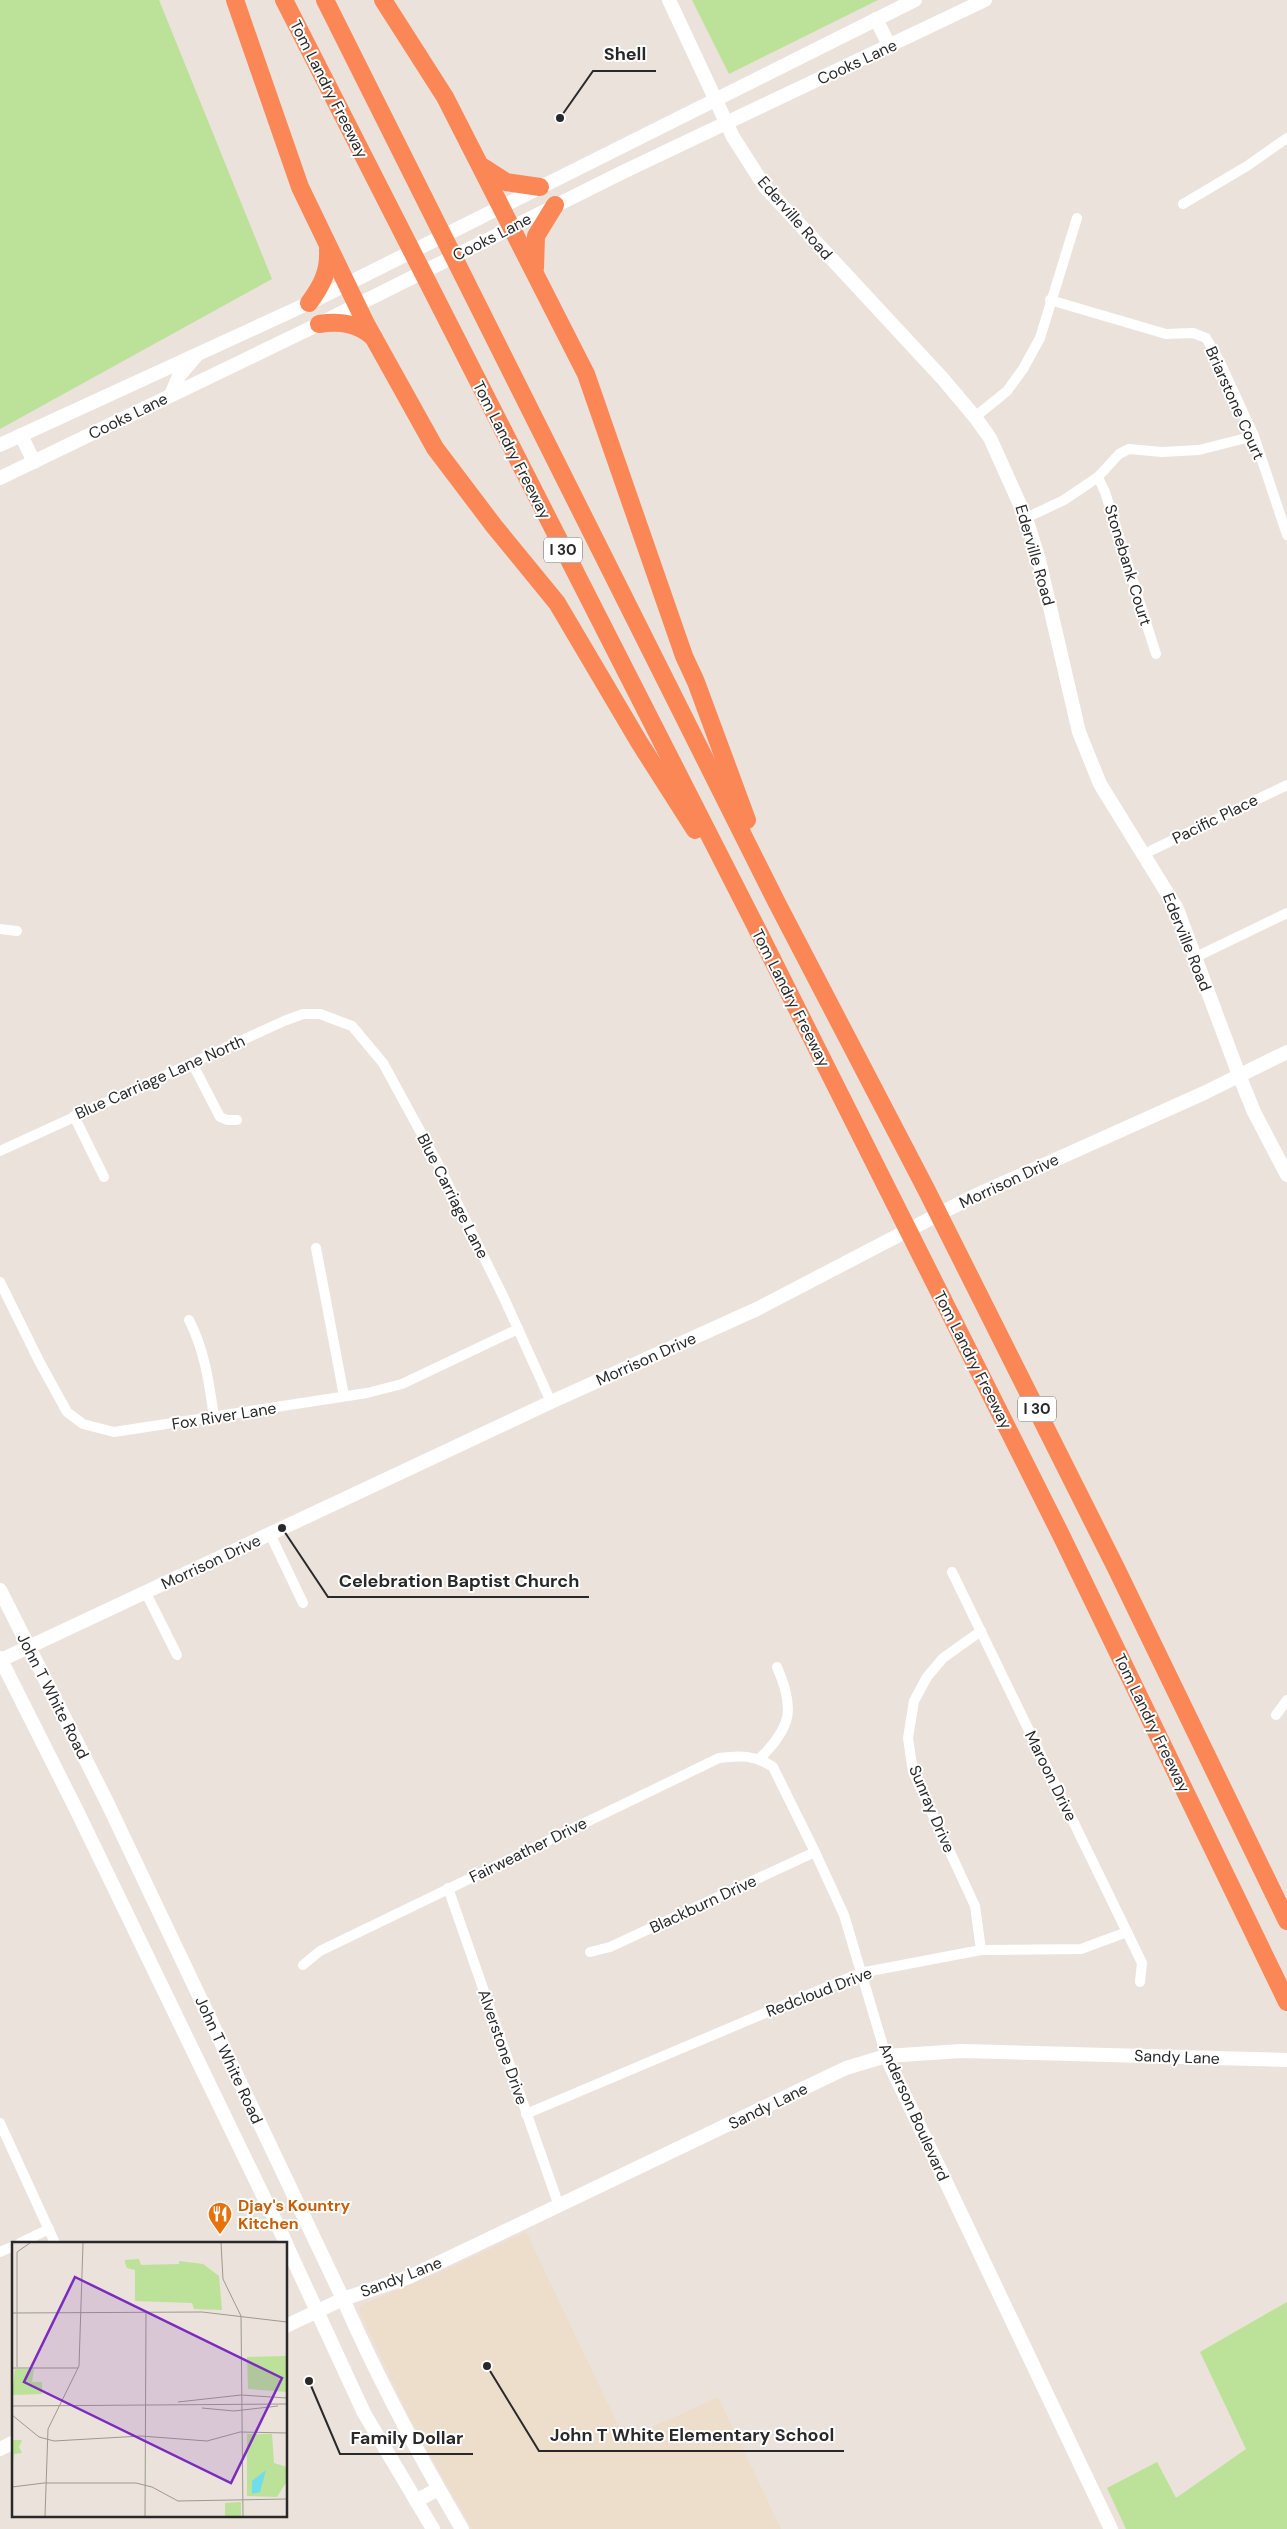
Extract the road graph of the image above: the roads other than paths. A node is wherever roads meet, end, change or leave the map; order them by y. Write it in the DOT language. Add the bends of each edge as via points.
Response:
graph roads {
  1 [pos="235,0"];
  2 [pos="284,0"];
  3 [pos="325,0"];
  4 [pos="383,0"];
  5 [pos="669,0"];
  6 [pos="915,0"];
  7 [pos="986,0"];
  8 [pos="876,19"];
  9 [pos="890,47"];
  10 [pos="715,99"];
  11 [pos="726,123"];
  12 [pos="1287,138"];
  13 [pos="481,166"];
  14 [pos="540,187"];
  15 [pos="1183,204"];
  16 [pos="556,205"];
  17 [pos="502,206"];
  18 [pos="1077,218"];
  19 [pos="512,227"];
  20 [pos="328,247"];
  21 [pos="535,271"];
  22 [pos="346,284"];
  23 [pos="1050,300"];
  24 [pos="309,303"];
  25 [pos="357,305"];
  26 [pos="319,324"];
  27 [pos="374,339"];
  28 [pos="200,352"];
  29 [pos="171,395"];
  30 [pos="976,417"];
  31 [pos="21,435"];
  32 [pos="1254,436"];
  33 [pos="0,445"];
  34 [pos="34,462"];
  35 [pos="1098,477"];
  36 [pos="0,478"];
  37 [pos="1026,518"];
  38 [pos="1287,535"];
  39 [pos="1156,654"];
  40 [pos="1287,785"];
  41 [pos="1144,854"];
  42 [pos="777,903"];
  43 [pos="1287,913"];
  44 [pos="752,919"];
  45 [pos="0,930"];
  46 [pos="17,931"];
  47 [pos="1196,958"];
  48 [pos="324,1015"];
  49 [pos="1287,1052"];
  50 [pos="192,1063"];
  51 [pos="1239,1075"];
  52 [pos="74,1116"];
  53 [pos="237,1120"];
  54 [pos="0,1151"];
  55 [pos="1287,1175"];
  56 [pos="104,1177"];
  57 [pos="316,1248"];
  58 [pos="0,1282"];
  59 [pos="188,1320"];
  60 [pos="518,1329"];
  61 [pos="344,1396"];
  62 [pos="551,1402"];
  63 [pos="214,1418"];
  64 [pos="270,1534"];
  65 [pos="952,1572"];
  66 [pos="0,1590"];
  67 [pos="146,1593"];
  68 [pos="304,1603"];
  69 [pos="981,1631"];
  70 [pos="28,1648"];
  71 [pos="177,1655"];
  72 [pos="0,1659"];
  73 [pos="777,1668"];
  74 [pos="1287,1700"];
  75 [pos="1276,1715"];
  76 [pos="760,1758"];
  77 [pos="816,1852"];
  78 [pos="448,1888"];
  79 [pos="1287,1921"];
  80 [pos="1127,1932"];
  81 [pos="981,1950"];
  82 [pos="590,1952"];
  83 [pos="303,1965"];
  84 [pos="860,1973"];
  85 [pos="1140,1982"];
  86 [pos="1287,2002"];
  87 [pos="886,2056"];
  88 [pos="1287,2060"];
  89 [pos="526,2114"];
  90 [pos="0,2123"];
  91 [pos="559,2206"];
  92 [pos="49,2229"];
  93 [pos="22,2242"];
  94 [pos="55,2242"];
  95 [pos="286,2242"];
  96 [pos="12,2247"];
  97 [pos="288,2247"];
  98 [pos="0,2252"];
  99 [pos="343,2299"];
  100 [pos="317,2310"];
  101 [pos="288,2325"];
  102 [pos="12,2443"];
  103 [pos="0,2449"];
  104 [pos="438,2489"];
  105 [pos="416,2501"];
  106 [pos="433,2529"];
  107 [pos="462,2529"];
  108 [pos="1111,2529"];
  1 -- 20 [label="highway" via="300,186"];
  2 -- 44 [label="highway, Tom Landry Freeway / I 30"];
  3 -- 42 [label="highway, Tom Landry Freeway / I 30"];
  4 -- 13 [label="highway" via="432,74"];
  5 -- 10 [label="street, Ederville Road"];
  6 -- 8 [label="street, Cooks Lane"];
  7 -- 9 [label="street, Cooks Lane"];
  8 -- 9 [label="street"];
  8 -- 10 [label="street, Cooks Lane"];
  9 -- 11 [label="street, Cooks Lane"];
  10 -- 11 [label="street, Ederville Road"];
  10 -- 14 [label="street, Cooks Lane"];
  11 -- 16 [label="street, Cooks Lane"];
  11 -- 30 [label="street, Ederville Road" via="743,155 778,204"];
  12 -- 15 [label="street"];
  13 -- 14 [label="highway" via="506,182"];
  13 -- 17 [label="highway"];
  14 -- 17 [label="street, Cooks Lane"];
  16 -- 19 [label="street, Cooks Lane"];
  16 -- 21 [label="highway" via="536,236"];
  17 -- 19 [label="highway"];
  17 -- 22 [label="street, Cooks Lane"];
  18 -- 23 [label="street"];
  19 -- 21 [label="highway"];
  19 -- 25 [label="street, Cooks Lane"];
  20 -- 22 [label="highway"];
  20 -- 24 [label="highway" via="326,276"];
  21 -- 42 [label="highway" via="586,374 684,656"];
  22 -- 24 [label="street, Cooks Lane"];
  22 -- 25 [label="highway"];
  23 -- 30 [label="street" via="1040,338 1023,369 1006,392"];
  23 -- 32 [label="street, Briarstone Court" via="1166,334 1194,333 1206,338"];
  24 -- 28 [label="street, Cooks Lane"];
  25 -- 26 [label="street, Cooks Lane"];
  25 -- 27 [label="highway"];
  26 -- 27 [label="highway" via="347,323 368,332"];
  26 -- 29 [label="street, Cooks Lane"];
  27 -- 44 [label="highway" via="435,448 557,602 639,742"];
  28 -- 29 [label="street" via="179,376"];
  28 -- 31 [label="street, Cooks Lane"];
  29 -- 34 [label="street, Cooks Lane"];
  30 -- 37 [label="street, Ederville Road" via="990,438"];
  31 -- 33 [label="street, Cooks Lane"];
  31 -- 34 [label="street"];
  32 -- 35 [label="street" via="1200,450 1162,452 1129,449 1118,454"];
  32 -- 38 [label="street, Briarstone Court"];
  34 -- 36 [label="street, Cooks Lane"];
  35 -- 37 [label="street" via="1064,500"];
  35 -- 39 [label="street, Stonebank Court" via="1106,492"];
  37 -- 41 [label="street, Ederville Road" via="1040,560 1079,732 1100,784"];
  40 -- 41 [label="street, Pacific Place"];
  41 -- 47 [label="street, Ederville Road" via="1177,909"];
  42 -- 79 [label="highway, Tom Landry Freeway / I 30" via="926,1189 1116,1568"];
  43 -- 47 [label="street"];
  44 -- 86 [label="highway, Tom Landry Freeway / I 30" via="1061,1536"];
  45 -- 46 [label="street"];
  47 -- 51 [label="street, Ederville Road"];
  48 -- 50 [label="street, Blue Carriage Lane North" via="303,1014"];
  48 -- 60 [label="street, Blue Carriage Lane" via="352,1026 383,1063 438,1164"];
  49 -- 51 [label="street, Morrison Drive"];
  50 -- 52 [label="street, Blue Carriage Lane North"];
  50 -- 53 [label="street" via="220,1117"];
  51 -- 55 [label="street, Ederville Road"];
  51 -- 62 [label="street, Morrison Drive" via="968,1199 757,1309"];
  52 -- 54 [label="street, Blue Carriage Lane North"];
  52 -- 56 [label="street"];
  57 -- 61 [label="street"];
  58 -- 63 [label="street, Fox River Lane" via="67,1412 83,1424 114,1432"];
  59 -- 63 [label="street" via="204,1355"];
  60 -- 61 [label="street, Fox River Lane" via="402,1384"];
  60 -- 62 [label="street, Blue Carriage Lane"];
  61 -- 63 [label="street, Fox River Lane"];
  62 -- 64 [label="street, Morrison Drive"];
  64 -- 67 [label="street, Morrison Drive"];
  64 -- 68 [label="street"];
  65 -- 69 [label="street, Maroon Drive"];
  66 -- 70 [label="street, John T White Road"];
  67 -- 70 [label="street, Morrison Drive"];
  67 -- 71 [label="street"];
  69 -- 80 [label="street, Maroon Drive"];
  69 -- 81 [label="street, Sunray Drive" via="943,1658 926,1677 914,1701 908,1738 913,1772 975,1906"];
  70 -- 72 [label="street, Morrison Drive"];
  70 -- 99 [label="street, John T White Road" via="106,1800"];
  72 -- 95 [label="street, John T White Road"];
  73 -- 76 [label="street" via="788,1691 788,1717 778,1740"];
  74 -- 75 [label="street"];
  76 -- 77 [label="street, Anderson Boulevard" via="773,1767"];
  76 -- 78 [label="street, Fairweather Drive" via="740,1755 719,1758"];
  77 -- 82 [label="street, Blackburn Drive" via="610,1947"];
  77 -- 84 [label="street, Anderson Boulevard" via="844,1915"];
  78 -- 83 [label="street, Fairweather Drive" via="320,1951"];
  78 -- 89 [label="street, Alverstone Drive"];
  80 -- 81 [label="street, Redcloud Drive" via="1081,1949"];
  80 -- 85 [label="street, Maroon Drive" via="1142,1963"];
  81 -- 84 [label="street, Redcloud Drive"];
  84 -- 87 [label="street, Anderson Boulevard"];
  84 -- 89 [label="street, Redcloud Drive"];
  87 -- 88 [label="street, Sandy Lane" via="961,2051"];
  87 -- 91 [label="street, Sandy Lane" via="846,2068"];
  87 -- 108 [label="street, Anderson Boulevard"];
  89 -- 91 [label="street, Alverstone Drive"];
  90 -- 92 [label="street"];
  91 -- 99 [label="street, Sandy Lane" via="409,2277"];
  92 -- 93 [label="street"];
  92 -- 94 [label="street"];
  96 -- 98 [label="street"];
  97 -- 100 [label="street, John T White Road"];
  99 -- 100 [label="street, Sandy Lane"];
  99 -- 104 [label="street, John T White Road" via="371,2364"];
  100 -- 101 [label="street, Sandy Lane"];
  100 -- 105 [label="street, John T White Road" via="364,2413"];
  102 -- 103 [label="street"];
  104 -- 105 [label="street"];
  104 -- 107 [label="street, John T White Road"];
  105 -- 106 [label="street, John T White Road"];
}
